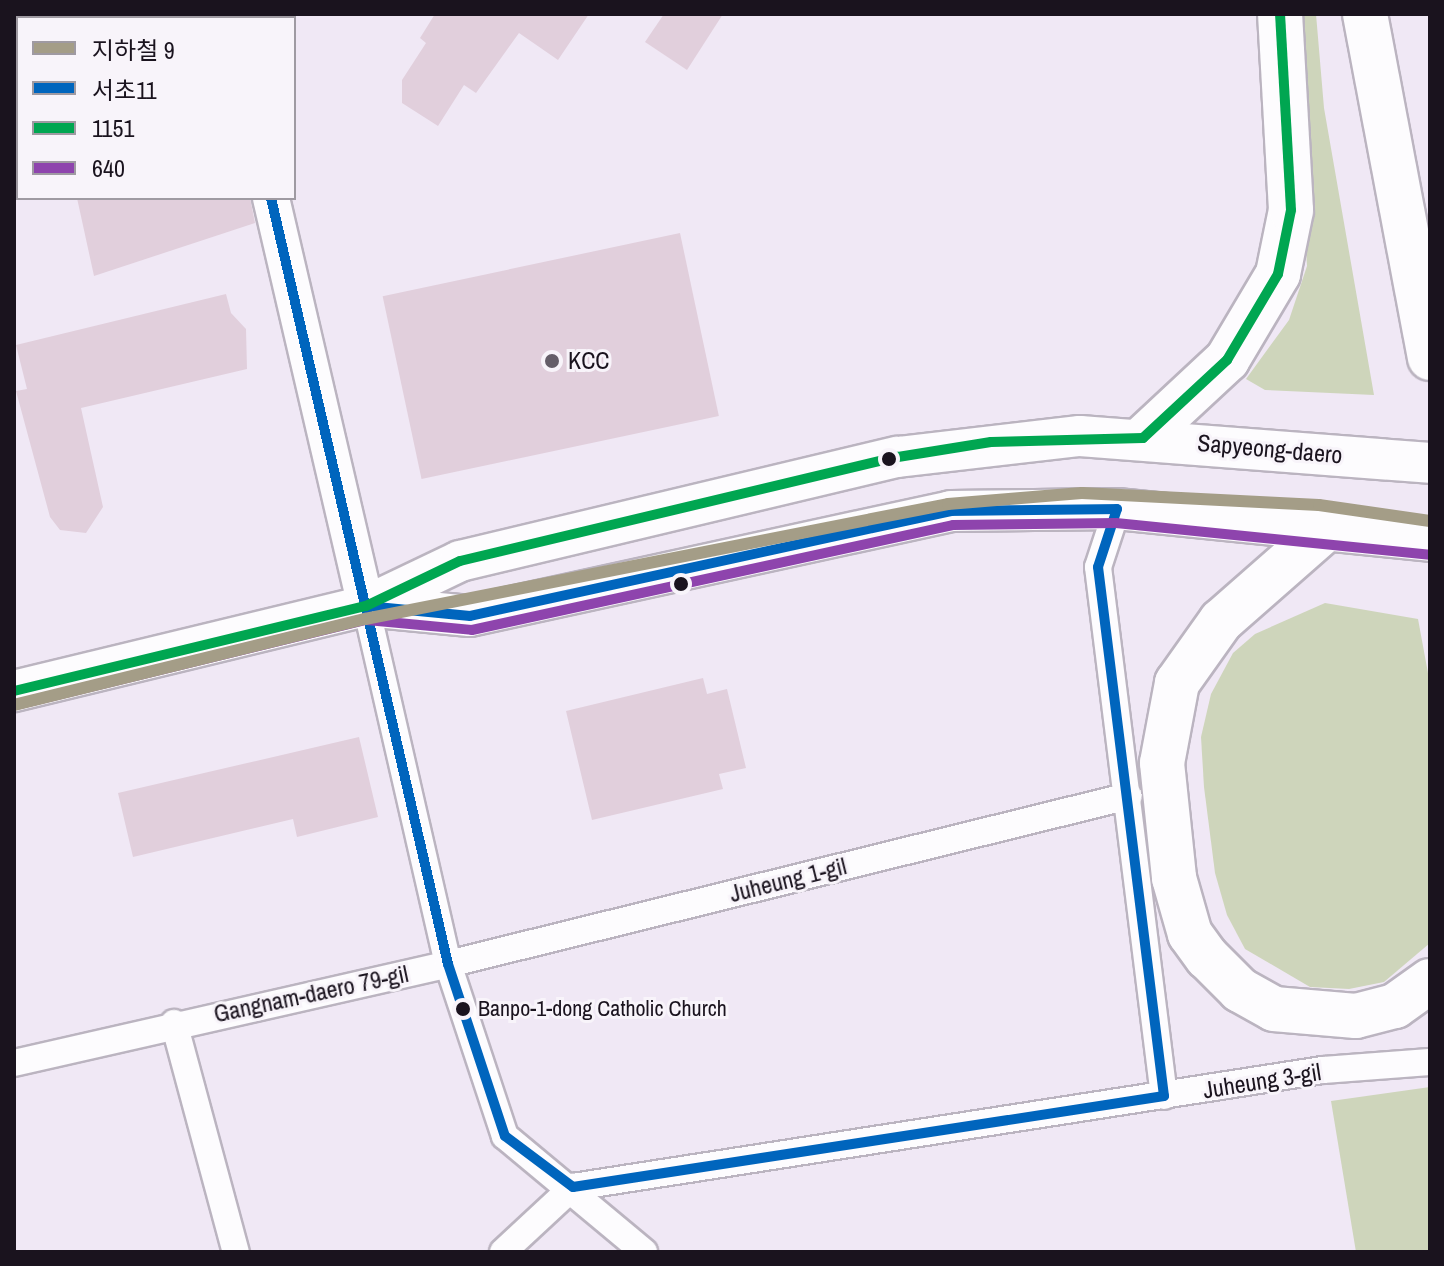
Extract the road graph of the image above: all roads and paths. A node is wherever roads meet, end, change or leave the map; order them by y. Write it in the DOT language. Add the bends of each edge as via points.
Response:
graph roads {
  1 [pos="1280,14"];
  2 [pos="1365,14"];
  3 [pos="271,200"];
  4 [pos="1430,358"];
  5 [pos="1143,438"];
  6 [pos="1430,463"];
  7 [pos="1117,509"];
  8 [pos="1327,528"];
  9 [pos="1430,541"];
  10 [pos="366,606"];
  11 [pos="14,691"];
  12 [pos="1129,796"];
  13 [pos="448,964"];
  14 [pos="1430,981"];
  15 [pos="174,1023"];
  16 [pos="1430,1062"];
  17 [pos="14,1063"];
  18 [pos="1164,1096"];
  19 [pos="573,1187"];
  20 [pos="236,1252"];
  21 [pos="503,1252"];
  22 [pos="644,1252"];
  1 -- 5 [label="highway" via="1291,210 1278,274 1227,360"];
  2 -- 4 [label="highway"];
  3 -- 10 [label="street"];
  5 -- 6 [label="main road, Sapyeong-daero"];
  5 -- 10 [label="main road, Sapyeong-daero" via="991,442 898,457 460,561"];
  7 -- 8 [label="main road, Sapyeong-daero"];
  7 -- 10 [label="main road, Sapyeong-daero" via="951,511 470,616"];
  7 -- 12 [label="street" via="1098,567"];
  8 -- 9 [label="main road, Sapyeong-daero"];
  8 -- 14 [label="highway" via="1221,621 1172,697 1162,790 1176,889 1190,934 1207,957 1240,990 1274,1009 1356,1016 1395,1006"];
  10 -- 11 [label="main road, Sapyeong-daero"];
  10 -- 13 [label="street"];
  12 -- 13 [label="street, Juheung 1-gil"];
  12 -- 18 [label="street"];
  13 -- 15 [label="street, Gangnam-daero 79-gil"];
  13 -- 19 [label="street" via="505,1136"];
  15 -- 17 [label="street, Gangnam-daero 79-gil"];
  15 -- 20 [label="street"];
  16 -- 18 [label="street, Juheung 3-gil" via="1323,1070"];
  18 -- 19 [label="street, Juheung 3-gil"];
  19 -- 21 [label="street"];
  19 -- 22 [label="street"];
}
